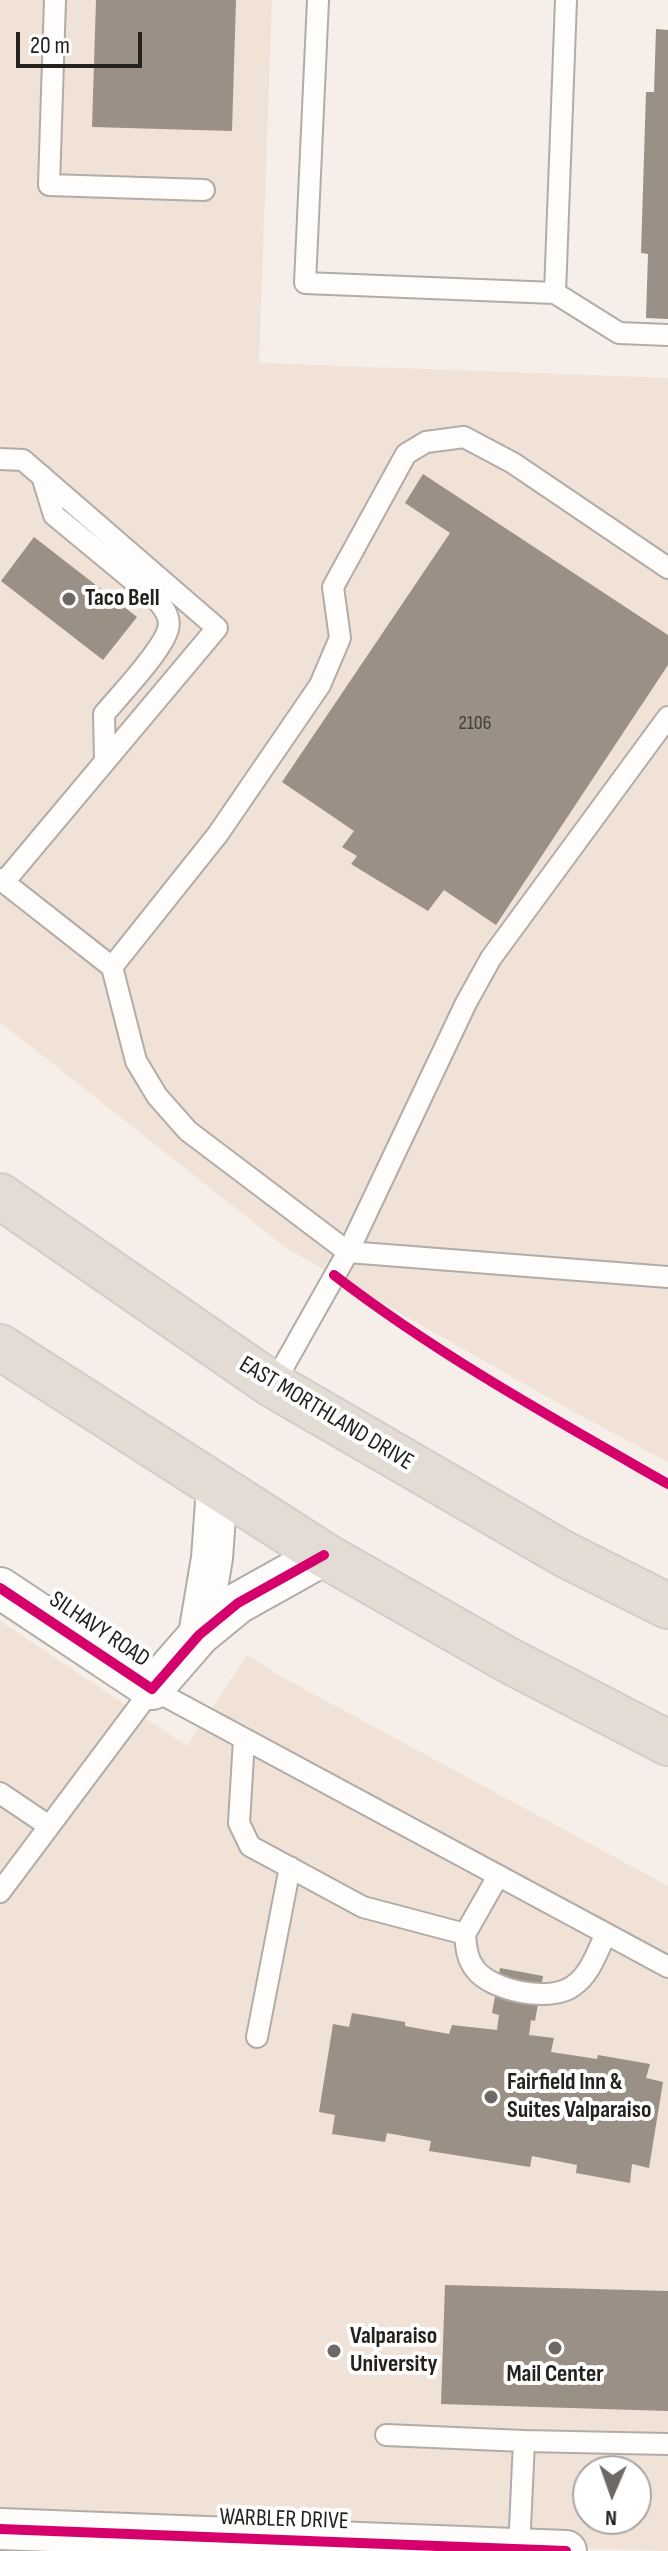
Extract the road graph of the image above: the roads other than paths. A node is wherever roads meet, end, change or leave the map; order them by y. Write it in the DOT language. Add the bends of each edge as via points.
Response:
graph roads {
  1 [pos="55,0"];
  2 [pos="318,0"];
  3 [pos="566,0"];
  4 [pos="204,190"];
  5 [pos="555,293"];
  6 [pos="668,335"];
  7 [pos="0,459"];
  8 [pos="42,476"];
  9 [pos="668,568"];
  10 [pos="668,717"];
  11 [pos="105,761"];
  12 [pos="2,881"];
  13 [pos="112,967"];
  14 [pos="0,1196"];
  15 [pos="348,1252"];
  16 [pos="668,1277"];
  17 [pos="0,1347"];
  18 [pos="273,1385"];
  19 [pos="217,1488"];
  20 [pos="324,1555"];
  21 [pos="0,1588"];
  22 [pos="668,1606"];
  23 [pos="199,1635"];
  24 [pos="152,1689"];
  25 [pos="244,1739"];
  26 [pos="668,1743"];
  27 [pos="0,1793"];
  28 [pos="49,1826"];
  29 [pos="290,1867"];
  30 [pos="498,1876"];
  31 [pos="0,1892"];
  32 [pos="465,1934"];
  33 [pos="606,1934"];
  34 [pos="668,1967"];
  35 [pos="257,2037"];
  36 [pos="386,2435"];
  37 [pos="524,2441"];
  38 [pos="668,2444"];
  39 [pos="0,2529"];
  40 [pos="519,2550"];
  41 [pos="566,2551"];
  1 -- 4 [label="lane" via="49,185"];
  2 -- 5 [label="lane" via="305,283"];
  3 -- 5 [label="lane"];
  5 -- 6 [label="lane" via="619,333"];
  7 -- 8 [label="lane" via="23,460"];
  8 -- 11 [label="lane" via="54,515 168,613 162,643 104,714"];
  8 -- 11 [label="lane" via="217,628"];
  9 -- 13 [label="lane" via="513,463 464,437 426,442 406,454 333,587 340,638 320,685 218,834"];
  10 -- 15 [label="lane" via="491,958"];
  11 -- 12 [label="lane"];
  12 -- 13 [label="lane"];
  13 -- 15 [label="lane" via="136,1061 157,1096 188,1131"];
  14 -- 18 [label="highway, EAST MORTHLAND DRIVE"];
  15 -- 16 [label="lane"];
  15 -- 18 [label="lane"];
  17 -- 19 [label="highway"];
  18 -- 22 [label="highway, EAST MORTHLAND DRIVE" via="564,1554"];
  19 -- 20 [label="highway"];
  19 -- 23 [label="street"];
  20 -- 23 [label="street, SILHAVY ROAD" via="238,1603"];
  20 -- 26 [label="highway"];
  21 -- 24 [label="street, SILHAVY ROAD"];
  23 -- 24 [label="street, SILHAVY ROAD"];
  24 -- 25 [label="lane"];
  24 -- 28 [label="lane"];
  25 -- 29 [label="lane" via="239,1823 250,1846"];
  25 -- 30 [label="lane"];
  27 -- 28 [label="lane"];
  28 -- 31 [label="lane"];
  29 -- 32 [label="lane" via="363,1907"];
  29 -- 35 [label="lane"];
  30 -- 32 [label="lane"];
  30 -- 33 [label="lane"];
  32 -- 33 [label="lane" via="467,1954 486,1980 552,1994 585,1976"];
  33 -- 34 [label="lane"];
  36 -- 37 [label="lane"];
  37 -- 38 [label="lane"];
  37 -- 40 [label="lane"];
  39 -- 40 [label="street, WARBLER DRIVE"];
  40 -- 41 [label="street, WARBLER DRIVE"];
}
